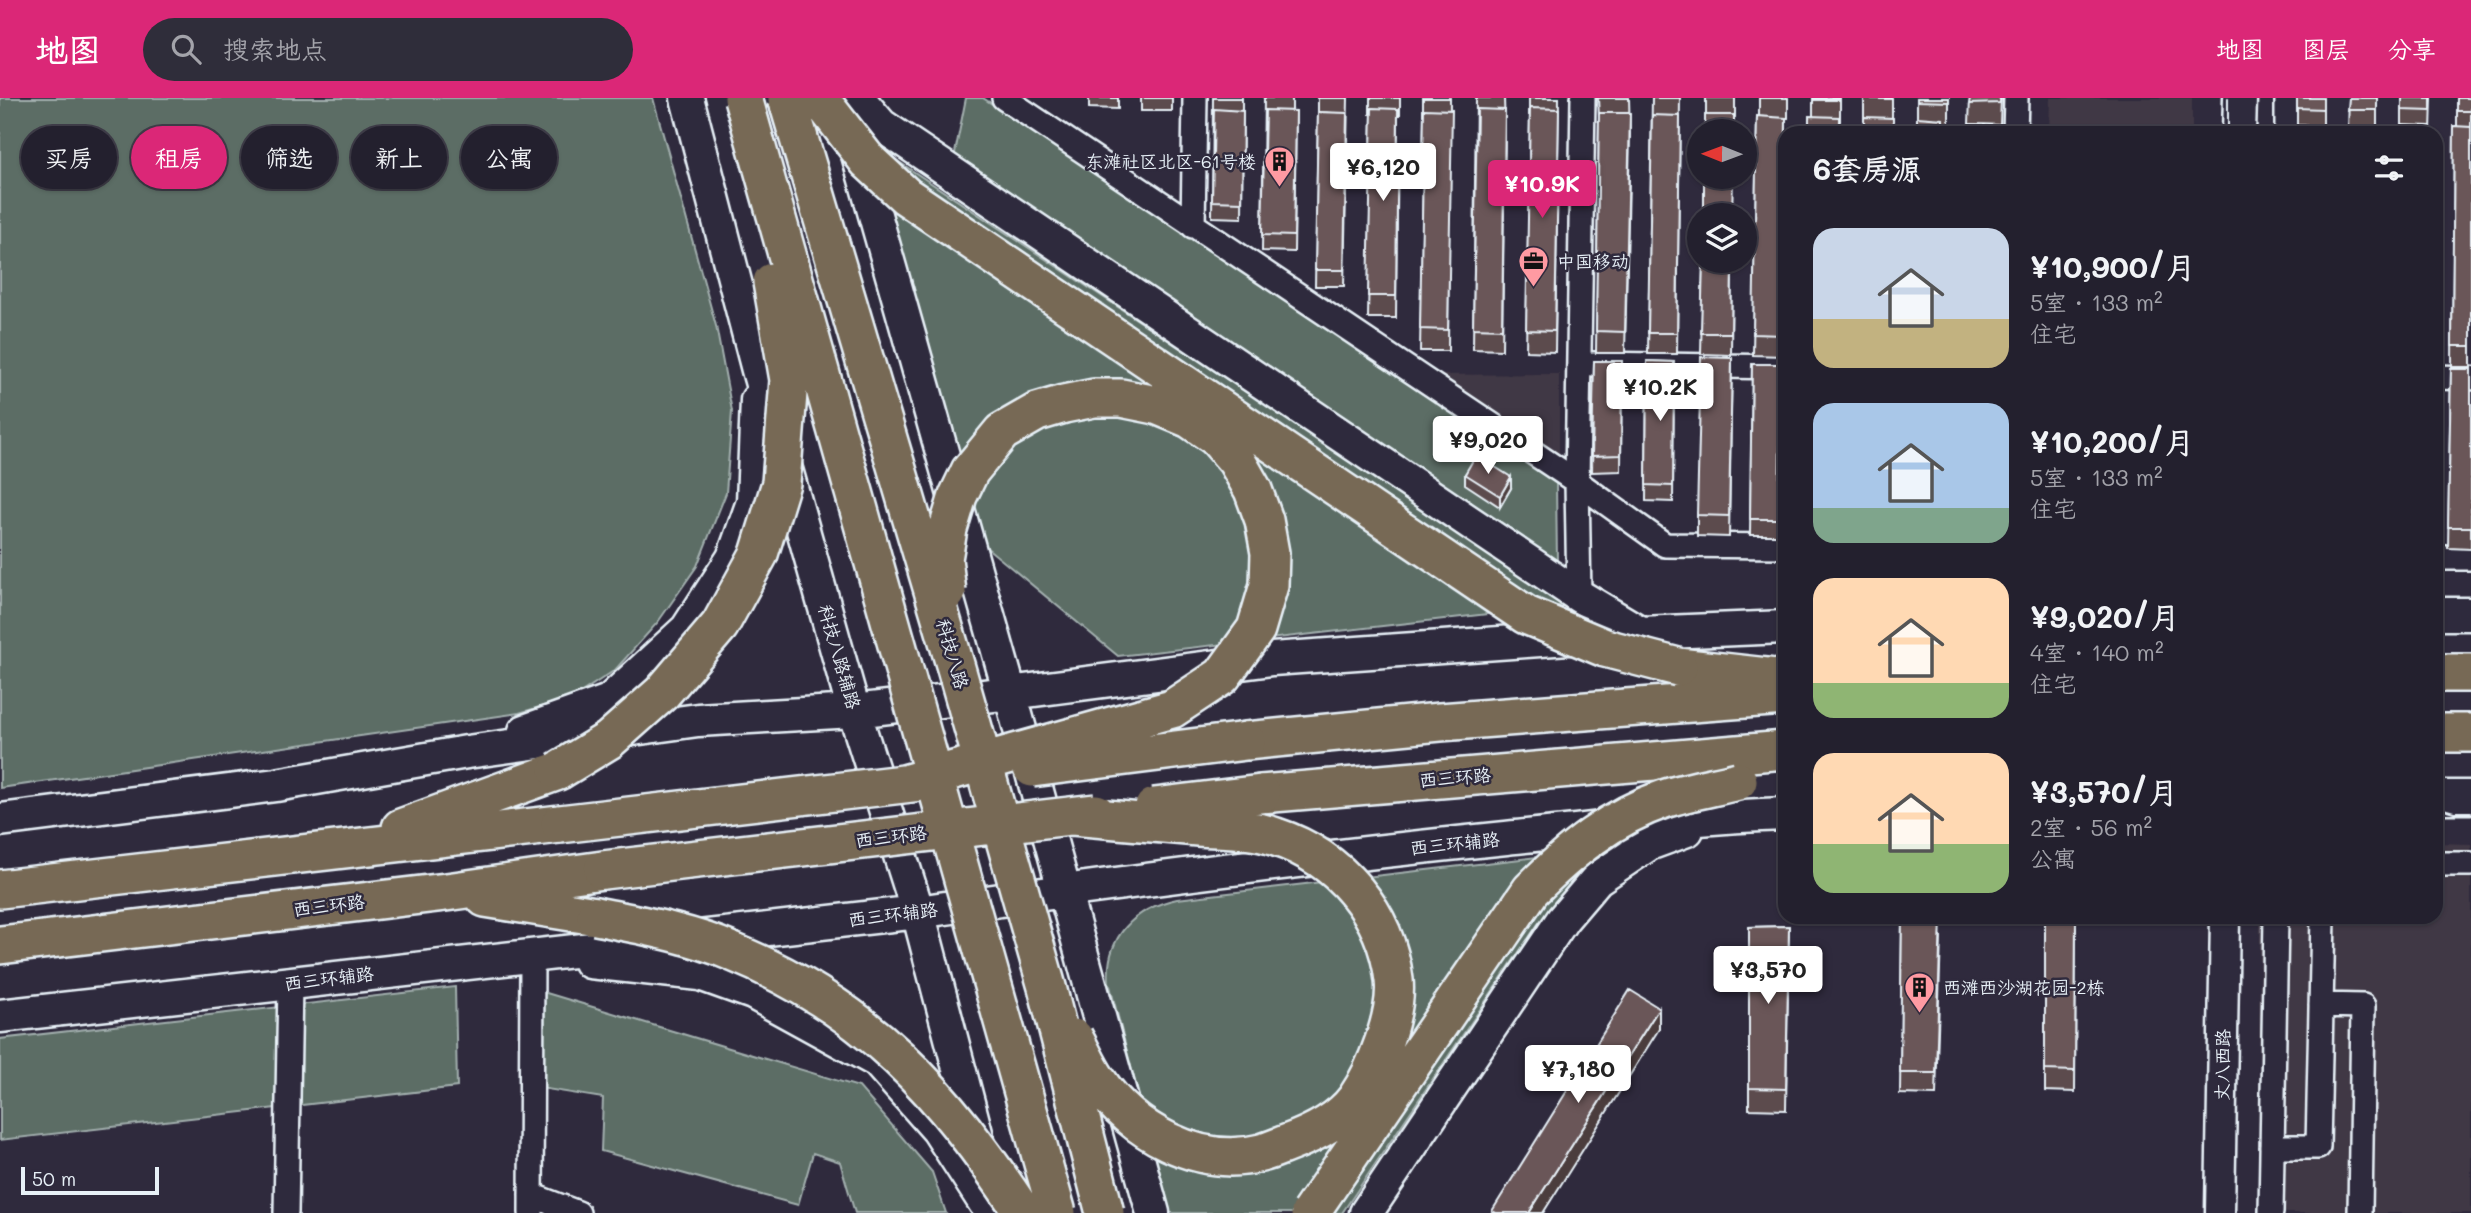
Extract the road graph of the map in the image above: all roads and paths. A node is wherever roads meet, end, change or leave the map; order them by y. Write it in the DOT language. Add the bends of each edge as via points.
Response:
graph roads {
  1 [pos="687,98"];
  2 [pos="743,98"];
  3 [pos="787,98"];
  4 [pos="819,98"];
  5 [pos="842,98"];
  6 [pos="858,98"];
  7 [pos="1004,98"];
  8 [pos="1195,98"];
  9 [pos="1583,98"];
  10 [pos="2016,98"];
  11 [pos="2221,98"];
  12 [pos="2240,98"];
  13 [pos="2287,98"];
  14 [pos="2015,126"];
  15 [pos="2220,126"];
  16 [pos="2239,126"];
  17 [pos="2287,126"];
  18 [pos="1193,226"];
  19 [pos="1579,364"];
  20 [pos="1778,367"];
  21 [pos="758,370"];
  22 [pos="2443,377"];
  23 [pos="2471,378"];
  24 [pos="1577,482"];
  25 [pos="1778,546"];
  26 [pos="2443,558"];
  27 [pos="2471,558"];
  28 [pos="1579,596"];
  29 [pos="2443,614"];
  30 [pos="2471,614"];
  31 [pos="1778,627"];
  32 [pos="1641,633"];
  33 [pos="956,668"];
  34 [pos="1778,678"];
  35 [pos="1010,694"];
  36 [pos="1778,697"];
  37 [pos="854,711"];
  38 [pos="1778,751"];
  39 [pos="467,752"];
  40 [pos="1778,773"];
  41 [pos="904,784"];
  42 [pos="2443,797"];
  43 [pos="2471,797"];
  44 [pos="1778,814"];
  45 [pos="1072,816"];
  46 [pos="1722,816"];
  47 [pos="0,820"];
  48 [pos="343,850"];
  49 [pos="2443,864"];
  50 [pos="2471,864"];
  51 [pos="0,890"];
  52 [pos="1065,890"];
  53 [pos="446,892"];
  54 [pos="918,912"];
  55 [pos="2207,924"];
  56 [pos="2225,924"];
  57 [pos="2276,924"];
  58 [pos="2323,924"];
  59 [pos="0,945"];
  60 [pos="533,955"];
  61 [pos="290,983"];
  62 [pos="1047,987"];
  63 [pos="2321,1006"];
  64 [pos="0,1016"];
  65 [pos="2272,1147"];
  66 [pos="531,1204"];
  67 [pos="286,1213"];
  68 [pos="578,1213"];
  69 [pos="991,1213"];
  70 [pos="997,1213"];
  71 [pos="1023,1213"];
  72 [pos="1057,1213"];
  73 [pos="1105,1213"];
  74 [pos="1153,1213"];
  75 [pos="1310,1213"];
  76 [pos="1366,1213"];
  77 [pos="2203,1213"];
  78 [pos="2220,1213"];
  79 [pos="2271,1213"];
  80 [pos="2360,1213"];
  1 -- 21 [label="main road, 科技八路辅路"];
  2 -- 48 [label="highway, bridge" via="749,183 777,302 789,380 781,482 759,554 720,625 662,693 609,740 558,771"];
  2 -- 72 [label="highway, bridge"];
  3 -- 33 [label="highway, 科技八路, bridge"];
  4 -- 34 [label="highway, bridge" via="867,161 906,196 1526,615 1605,648 1678,667"];
  5 -- 35 [label="main road"];
  6 -- 28 [label="main road" via="881,125"];
  7 -- 18 [label="street"];
  8 -- 18 [label="street"];
  9 -- 19 [label="street"];
  10 -- 14 [label="street"];
  11 -- 15 [label="main road"];
  12 -- 16 [label="main road"];
  13 -- 17 [label="street"];
  18 -- 24 [label="street"];
  19 -- 20 [label="street"];
  19 -- 24 [label="street"];
  21 -- 37 [label="main road, 科技八路辅路"];
  21 -- 39 [label="main road" via="753,502 733,558 687,629 609,701"];
  22 -- 23 [label="street"];
  24 -- 25 [label="street" via="1665,545"];
  24 -- 28 [label="street"];
  26 -- 27 [label="street"];
  28 -- 32 [label="main road"];
  29 -- 30 [label="main road"];
  31 -- 32 [label="main road"];
  32 -- 35 [label="main road" via="1272,659"];
  33 -- 41 [label="highway, bridge" via="943,559 948,529 970,471 1002,432 1037,412 1064,404 1121,398 1190,419 1216,437 1236,460 1264,520 1269,584 1256,629 1222,676 1172,709"];
  33 -- 62 [label="highway, 科技八路, bridge"];
  35 -- 37 [label="main road"];
  35 -- 52 [label="main road"];
  36 -- 41 [label="highway, bridge" via="1246,741"];
  37 -- 39 [label="main road" via="698,720"];
  37 -- 54 [label="main road, 科技八路辅路"];
  38 -- 45 [label="highway, 西三环路, bridge" via="1261,794"];
  39 -- 47 [label="main road" via="276,785"];
  40 -- 75 [label="highway, bridge" via="1664,799 1616,820 1566,855 1531,890"];
  41 -- 48 [label="highway, bridge"];
  42 -- 43 [label="main road"];
  44 -- 46 [label="main road, 西三环辅路"];
  45 -- 53 [label="highway, 西三环路, bridge"];
  45 -- 62 [label="highway, bridge" via="1245,831 1276,836 1311,853 1349,880 1370,908 1394,982 1390,1019 1379,1058 1355,1100 1328,1125 1260,1154 1230,1157 1175,1145 1133,1121 1097,1081"];
  46 -- 52 [label="main road, 西三环辅路"];
  46 -- 76 [label="main road" via="1649,844 1597,879 1563,919"];
  48 -- 51 [label="highway"];
  49 -- 50 [label="street"];
  52 -- 54 [label="main road, 西三环辅路"];
  52 -- 74 [label="main road"];
  53 -- 59 [label="highway, 西三环路"];
  53 -- 71 [label="highway, bridge" via="658,929 728,950 834,1004 921,1079 968,1133"];
  54 -- 60 [label="main road, 西三环辅路"];
  54 -- 70 [label="main road, 科技八路辅路"];
  55 -- 77 [label="street, 丈八西路"];
  56 -- 78 [label="street, 丈八西路"];
  57 -- 65 [label="street"];
  58 -- 63 [label="street"];
  60 -- 61 [label="main road, 西三环辅路"];
  60 -- 66 [label="street"];
  60 -- 69 [label="main road" via="699,974 753,993 877,1061 939,1130"];
  61 -- 64 [label="main road, 西三环辅路"];
  61 -- 67 [label="street"];
  62 -- 73 [label="highway, 科技八路, bridge"];
  63 -- 65 [label="street" via="2318,1147"];
  63 -- 80 [label="street" via="2363,1006"];
  65 -- 79 [label="street"];
  66 -- 68 [label="street"];
}
